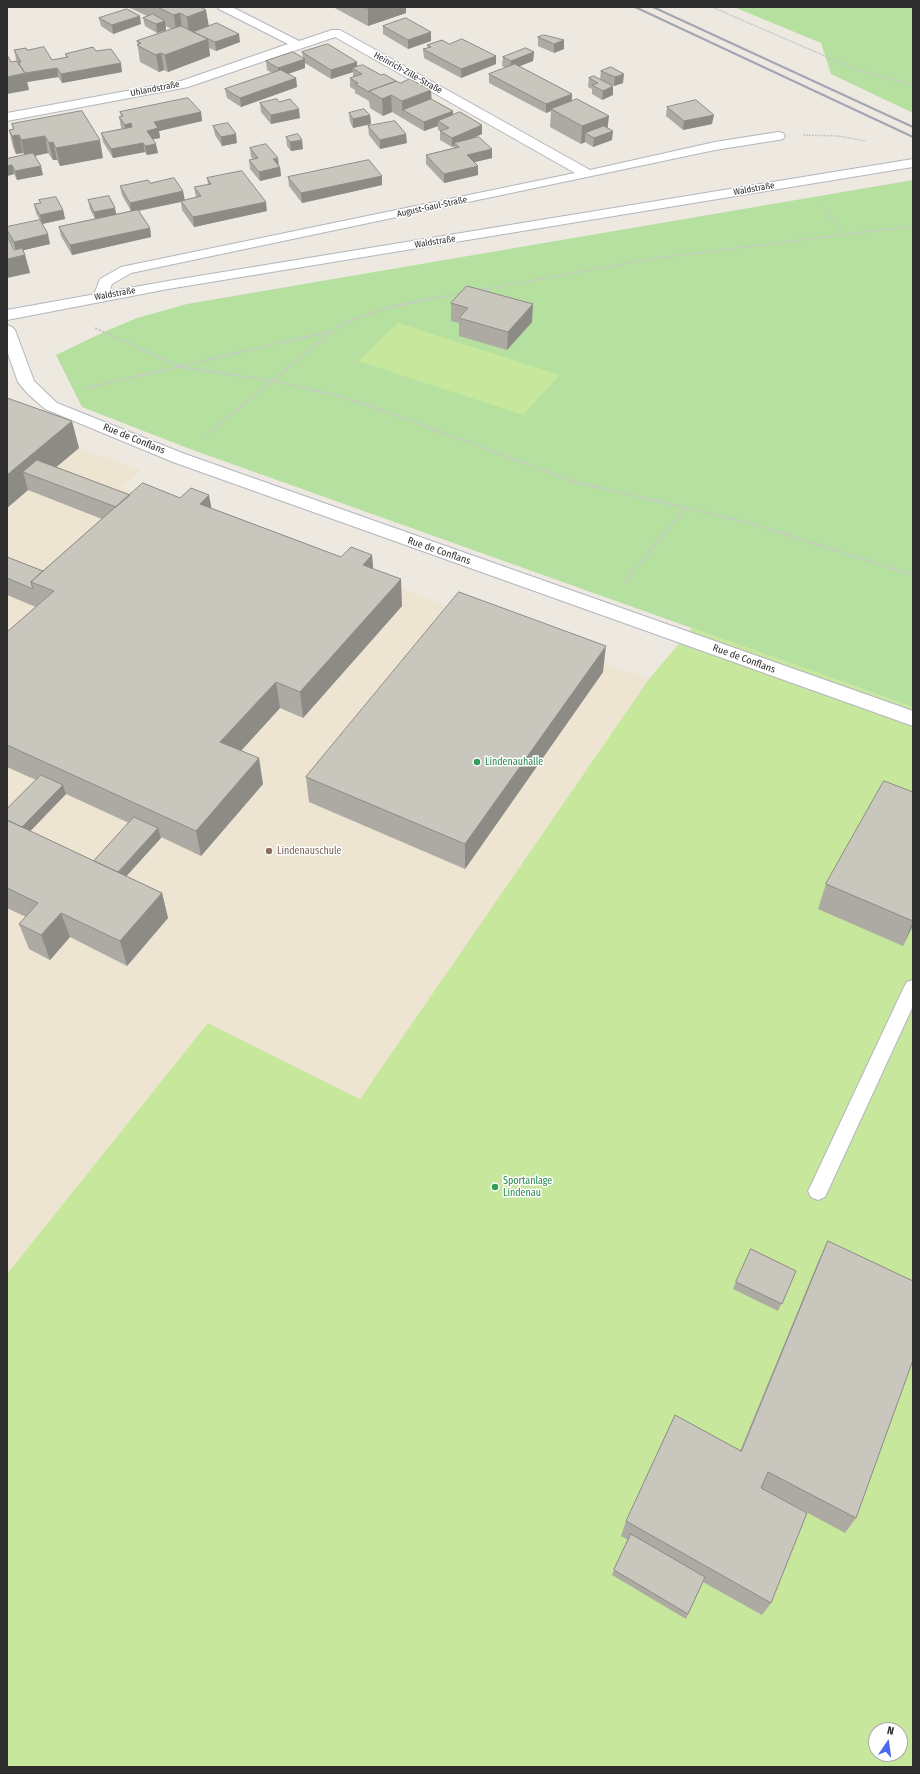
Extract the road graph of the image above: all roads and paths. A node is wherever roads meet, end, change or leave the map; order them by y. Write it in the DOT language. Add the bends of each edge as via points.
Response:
graph roads {
  1 [pos="223,7"];
  2 [pos="712,7"];
  3 [pos="298,45"];
  4 [pos="913,85"];
  5 [pos="7,117"];
  6 [pos="778,136"];
  7 [pos="871,142"];
  8 [pos="913,163"];
  9 [pos="588,174"];
  10 [pos="913,226"];
  11 [pos="474,291"];
  12 [pos="466,293"];
  13 [pos="101,297"];
  14 [pos="7,315"];
  15 [pos="91,327"];
  16 [pos="7,330"];
  17 [pos="332,331"];
  18 [pos="180,367"];
  19 [pos="274,381"];
  20 [pos="84,388"];
  21 [pos="179,458"];
  22 [pos="686,507"];
  23 [pos="913,575"];
  24 [pos="603,608"];
  25 [pos="913,719"];
  26 [pos="913,986"];
  27 [pos="818,1191"];
  1 -- 3 [label="street"];
  2 -- 4 [label="path" via="857,70"];
  3 -- 5 [label="street, Uhlandstraße" via="184,84"];
  3 -- 9 [label="street, Heinrich-Zille-Straße" via="336,33"];
  6 -- 7 [label="path" via="838,136"];
  6 -- 9 [label="street, August-Gaul-Straße" via="715,146"];
  8 -- 13 [label="street, Waldstraße"];
  9 -- 13 [label="street, August-Gaul-Straße" via="126,270 105,282"];
  10 -- 11 [label="path" via="651,259"];
  12 -- 17 [label="path" via="389,307 350,320"];
  13 -- 14 [label="street, Waldstraße"];
  15 -- 18 [label="path"];
  16 -- 21 [label="street, Rue de Conflans" via="26,382 51,406"];
  17 -- 18 [label="path"];
  17 -- 19 [label="path"];
  18 -- 19 [label="path"];
  18 -- 20 [label="path"];
  19 -- 21 [label="path"];
  19 -- 22 [label="path" via="373,407 575,482 650,501"];
  21 -- 24 [label="street, Rue de Conflans"];
  22 -- 23 [label="path" via="757,525"];
  22 -- 24 [label="path"];
  24 -- 25 [label="street, Rue de Conflans"];
  26 -- 27 [label="lane"];
}
